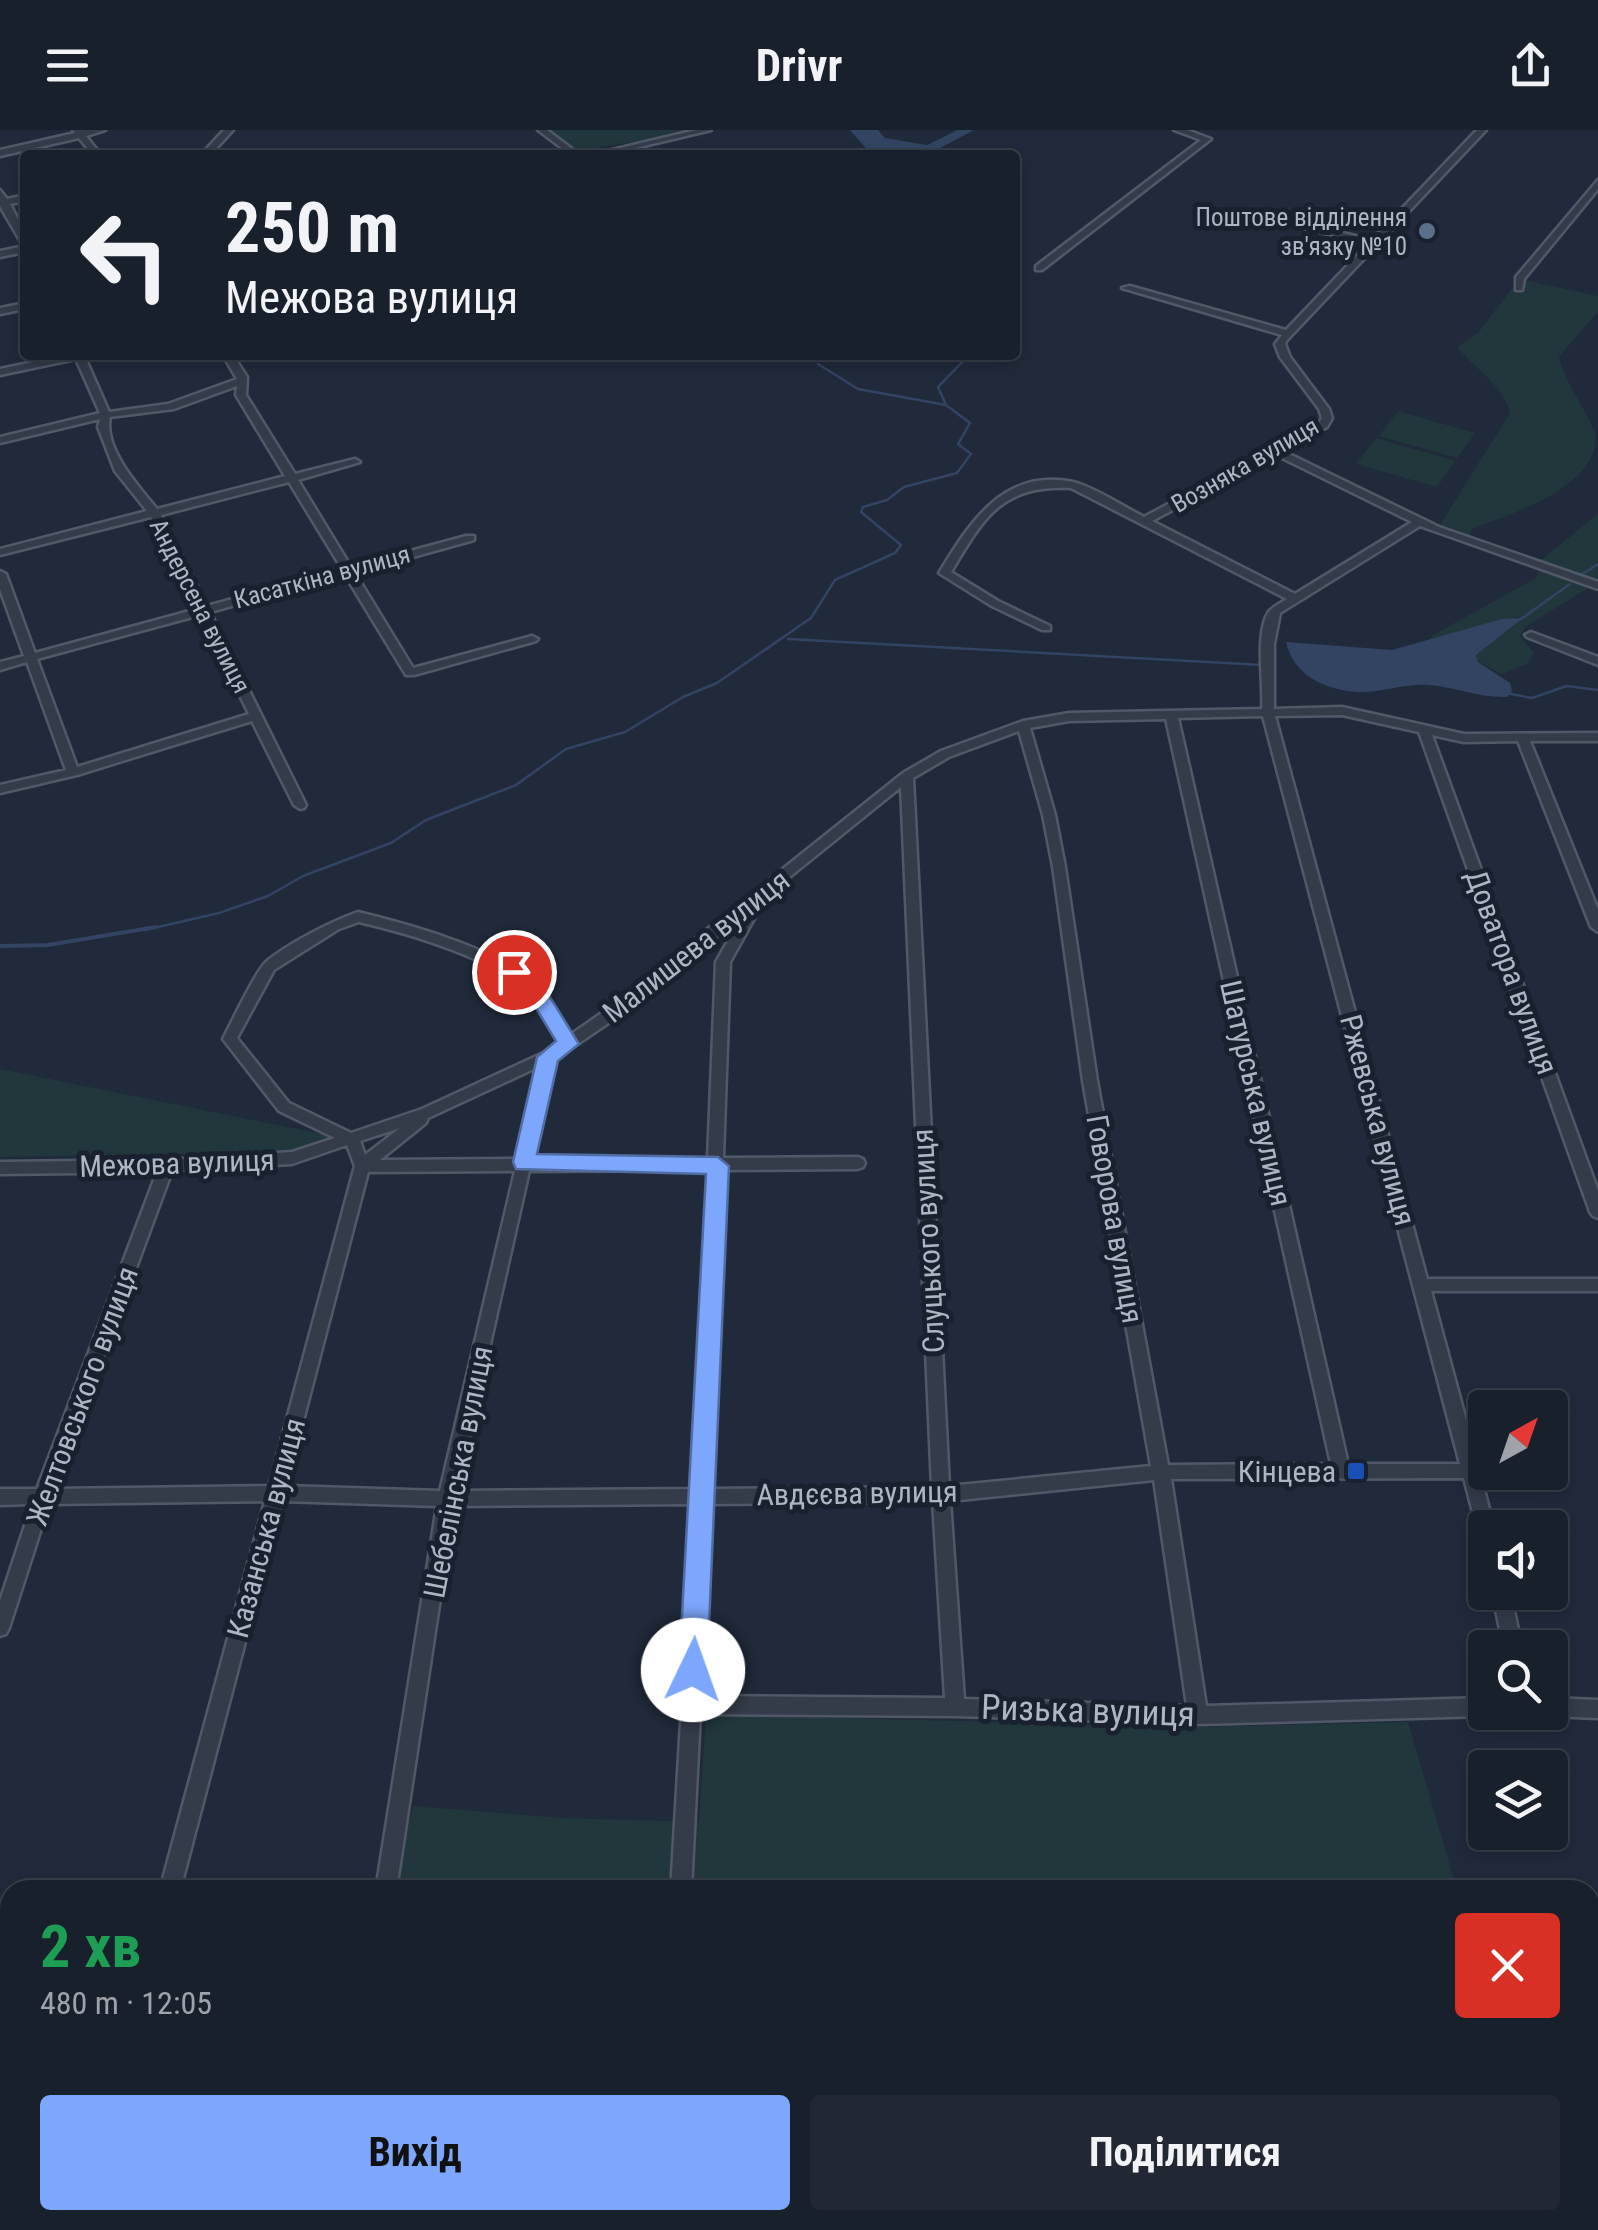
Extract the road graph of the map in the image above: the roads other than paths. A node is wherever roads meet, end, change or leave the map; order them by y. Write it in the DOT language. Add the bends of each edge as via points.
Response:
graph roads {
  1 [pos="101,130"];
  2 [pos="228,130"];
  3 [pos="542,130"];
  4 [pos="707,130"];
  5 [pos="1178,130"];
  6 [pos="1482,130"];
  7 [pos="79,133"];
  8 [pos="210,150"];
  9 [pos="569,150"];
  10 [pos="617,150"];
  11 [pos="0,153"];
  12 [pos="1598,183"];
  13 [pos="2,199"];
  14 [pos="1299,224"];
  15 [pos="20,236"];
  16 [pos="1374,243"];
  17 [pos="1039,268"];
  18 [pos="1127,288"];
  19 [pos="1519,288"];
  20 [pos="1288,333"];
  21 [pos="56,360"];
  22 [pos="81,360"];
  23 [pos="231,360"];
  24 [pos="0,372"];
  25 [pos="242,381"];
  26 [pos="106,415"];
  27 [pos="0,440"];
  28 [pos="1276,451"];
  29 [pos="355,462"];
  30 [pos="294,478"];
  31 [pos="155,514"];
  32 [pos="1143,522"];
  33 [pos="1419,522"];
  34 [pos="470,538"];
  35 [pos="0,552"];
  36 [pos="350,569"];
  37 [pos="0,574"];
  38 [pos="1598,586"];
  39 [pos="1293,597"];
  40 [pos="203,610"];
  41 [pos="1046,628"];
  42 [pos="1531,634"];
  43 [pos="532,639"];
  44 [pos="31,658"];
  45 [pos="1598,661"];
  46 [pos="0,666"];
  47 [pos="1268,713"];
  48 [pos="1171,715"];
  49 [pos="255,716"];
  50 [pos="1022,725"];
  51 [pos="1426,732"];
  52 [pos="1598,737"];
  53 [pos="1523,738"];
  54 [pos="73,772"];
  55 [pos="907,776"];
  56 [pos="0,789"];
  57 [pos="874,801"];
  58 [pos="906,802"];
  59 [pos="300,805"];
  60 [pos="758,897"];
  61 [pos="1598,927"];
  62 [pos="693,951"];
  63 [pos="723,962"];
  64 [pos="568,1044"];
  65 [pos="548,1057"];
  66 [pos="428,1113"];
  67 [pos="352,1140"];
  68 [pos="524,1162"];
  69 [pos="858,1163"];
  70 [pos="167,1166"];
  71 [pos="362,1166"];
  72 [pos="718,1166"];
  73 [pos="0,1168"];
  74 [pos="1598,1212"];
  75 [pos="1423,1285"];
  76 [pos="1598,1285"];
  77 [pos="1468,1449"];
  78 [pos="1341,1471"];
  79 [pos="1468,1471"];
  80 [pos="1162,1472"];
  81 [pos="276,1492"];
  82 [pos="941,1494"];
  83 [pos="44,1496"];
  84 [pos="703,1496"];
  85 [pos="0,1497"];
  86 [pos="448,1499"];
  87 [pos="0,1628"];
  88 [pos="692,1704"];
  89 [pos="955,1707"];
  90 [pos="1468,1707"];
  91 [pos="1568,1707"];
  92 [pos="1598,1708"];
  93 [pos="1198,1715"];
  94 [pos="173,1880"];
  95 [pos="388,1880"];
  96 [pos="682,1880"];
  1 -- 7 [label="street"];
  2 -- 8 [label="street"];
  3 -- 9 [label="street"];
  4 -- 10 [label="street"];
  5 -- 17 [label="street" via="1207,140"];
  6 -- 16 [label="street"];
  7 -- 11 [label="street"];
  12 -- 19 [label="street"];
  13 -- 15 [label="street"];
  14 -- 16 [label="street"];
  16 -- 20 [label="street"];
  18 -- 20 [label="street"];
  20 -- 28 [label="street, Возняка вулиця" via="1282,350 1327,418"];
  21 -- 24 [label="street"];
  22 -- 26 [label="street, Андерсена вулиця"];
  23 -- 25 [label="street"];
  25 -- 26 [label="street" via="170,407"];
  25 -- 30 [label="street" via="241,395"];
  26 -- 27 [label="street"];
  26 -- 31 [label="street, Андерсена вулиця" via="120,471"];
  28 -- 32 [label="street, Возняка вулиця"];
  28 -- 33 [label="street"];
  29 -- 30 [label="street"];
  30 -- 31 [label="street"];
  30 -- 36 [label="street"];
  31 -- 35 [label="street"];
  31 -- 40 [label="street, Андерсена вулиця"];
  32 -- 39 [label="street"];
  32 -- 41 [label="street" via="1074,485 1040,484 996,501 977,518 945,572"];
  33 -- 38 [label="street"];
  33 -- 39 [label="street"];
  34 -- 36 [label="street, Касаткіна вулиця"];
  36 -- 40 [label="street, Касаткіна вулиця"];
  36 -- 43 [label="street" via="410,672"];
  37 -- 44 [label="street"];
  39 -- 47 [label="street, Ржевська вулиця" via="1275,611 1266,630"];
  40 -- 44 [label="street, Касаткіна вулиця"];
  40 -- 49 [label="street, Андерсена вулиця"];
  42 -- 45 [label="street"];
  44 -- 46 [label="street, Касаткіна вулиця"];
  44 -- 54 [label="street"];
  47 -- 48 [label="street, Малишева вулиця"];
  47 -- 51 [label="street, Малишева вулиця" via="1365,713"];
  47 -- 75 [label="street, Ржевська вулиця"];
  48 -- 50 [label="street, Малишева вулиця"];
  48 -- 78 [label="street, Шатурська вулиця"];
  49 -- 54 [label="street"];
  49 -- 59 [label="street, Андерсена вулиця"];
  50 -- 55 [label="street, Малишева вулиця"];
  50 -- 80 [label="street, Говорова вулиця" via="1050,815 1090,1081"];
  51 -- 53 [label="street, Малишева вулиця"];
  51 -- 74 [label="street, Доватора вулиця"];
  52 -- 53 [label="street, Малишева вулиця"];
  53 -- 61 [label="street"];
  54 -- 56 [label="street"];
  55 -- 57 [label="street, Малишева вулиця"];
  55 -- 58 [label="street, Слуцького вулиця"];
  57 -- 58 [label="street"];
  57 -- 60 [label="street, Малишева вулиця"];
  58 -- 82 [label="street, Слуцького вулиця"];
  60 -- 62 [label="street, Малишева вулиця"];
  60 -- 63 [label="street"];
  62 -- 63 [label="street"];
  62 -- 64 [label="street, Малишева вулиця"];
  63 -- 72 [label="street"];
  64 -- 65 [label="street, Малишева вулиця"];
  64 -- 67 [label="street" via="538,994 502,965 393,925 358,917 334,926 270,967 230,1039 284,1108"];
  65 -- 66 [label="street, Малишева вулиця"];
  65 -- 68 [label="street, Шебелінська вулиця"];
  66 -- 67 [label="street, Малишева вулиця"];
  66 -- 71 [label="street"];
  67 -- 70 [label="street, Межова вулиця" via="292,1158"];
  67 -- 71 [label="street"];
  68 -- 71 [label="street"];
  68 -- 72 [label="street"];
  68 -- 86 [label="street, Шебелінська вулиця"];
  69 -- 72 [label="street"];
  70 -- 73 [label="street, Межова вулиця"];
  70 -- 83 [label="street, Желтовського вулиця"];
  71 -- 81 [label="street, Казанська вулиця"];
  72 -- 84 [label="street"];
  75 -- 76 [label="street"];
  75 -- 77 [label="street, Ржевська вулиця"];
  78 -- 79 [label="street, Авдєєва вулиця"];
  78 -- 80 [label="street, Авдєєва вулиця"];
  80 -- 82 [label="street, Авдєєва вулиця"];
  80 -- 93 [label="street, Говорова вулиця"];
  81 -- 83 [label="street, Авдєєва вулиця"];
  81 -- 86 [label="street, Авдєєва вулиця"];
  81 -- 94 [label="street, Казанська вулиця"];
  82 -- 84 [label="street, Авдєєва вулиця"];
  82 -- 89 [label="street, Слуцького вулиця"];
  83 -- 85 [label="street, Авдєєва вулиця"];
  83 -- 87 [label="street, Желтовського вулиця"];
  84 -- 86 [label="street, Авдєєва вулиця"];
  84 -- 88 [label="street"];
  86 -- 95 [label="street, Шебелінська вулиця"];
  88 -- 89 [label="street, Ризька вулиця"];
  88 -- 96 [label="street"];
  89 -- 93 [label="street, Ризька вулиця"];
  90 -- 93 [label="street, Ризька вулиця"];
  91 -- 92 [label="street"];
}
